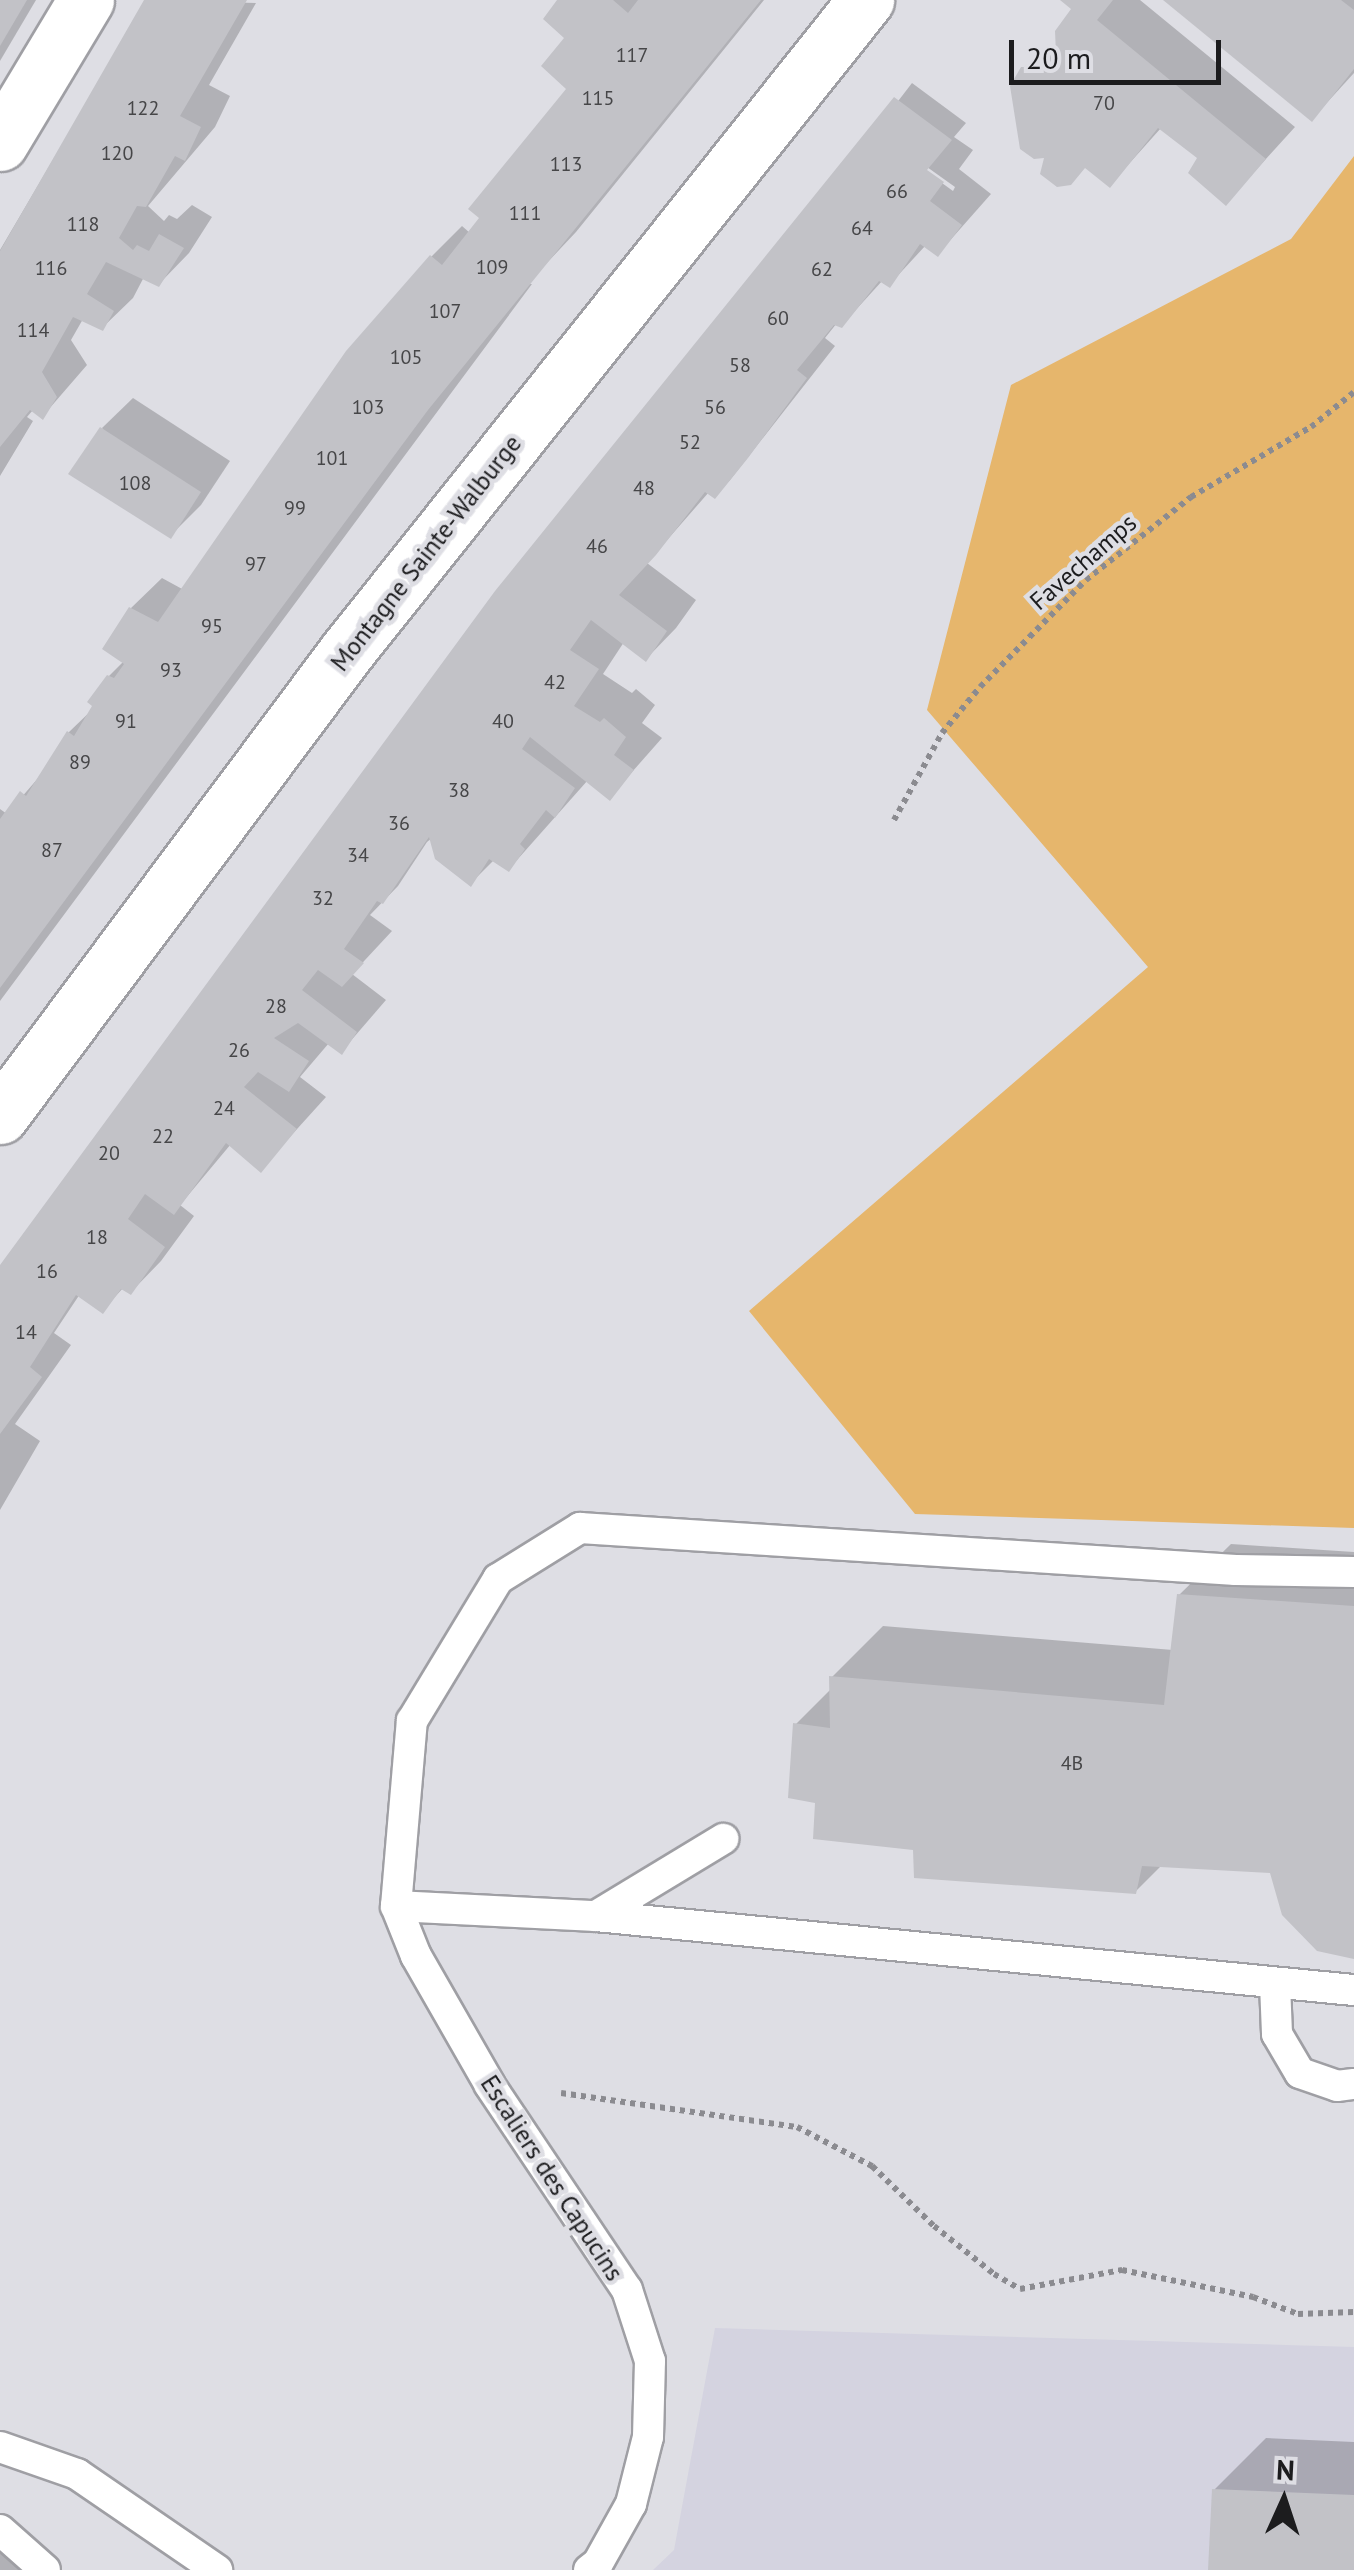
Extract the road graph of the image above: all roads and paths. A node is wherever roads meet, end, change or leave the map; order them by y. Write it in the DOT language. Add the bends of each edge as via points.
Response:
graph roads {
  1 [pos="86,0"];
  2 [pos="866,0"];
  3 [pos="0,144"];
  4 [pos="1354,392"];
  5 [pos="894,820"];
  6 [pos="0,1116"];
  7 [pos="1354,1572"];
  8 [pos="724,1838"];
  9 [pos="396,1906"];
  10 [pos="596,1916"];
  11 [pos="1275,1984"];
  12 [pos="1354,1990"];
  13 [pos="1354,2084"];
  14 [pos="490,2085"];
  15 [pos="1354,2312"];
  16 [pos="0,2447"];
  17 [pos="0,2530"];
  18 [pos="45,2570"];
  19 [pos="217,2570"];
  20 [pos="589,2570"];
  1 -- 3 [label="street"];
  2 -- 6 [label="street, Montagne Sainte-Walburge" via="346,651"];
  4 -- 5 [label="path, Favechamps" via="1311,426 1191,497 1086,580 942,733"];
  7 -- 9 [label="lane" via="580,1528 498,1579 412,1721"];
  8 -- 10 [label="lane"];
  9 -- 10 [label="lane"];
  9 -- 14 [label="lane, Escaliers des Capucins" via="416,1956"];
  10 -- 11 [label="lane"];
  11 -- 12 [label="lane"];
  11 -- 13 [label="lane" via="1277,2034 1300,2073 1336,2086"];
  14 -- 15 [label="path" via="797,2127 872,2166 934,2226 1020,2289 1122,2270 1253,2297 1298,2314"];
  14 -- 20 [label="lane, Escaliers des Capucins" via="627,2290 650,2362 648,2437 631,2504"];
  16 -- 19 [label="lane" via="77,2474"];
  17 -- 18 [label="lane"];
}
